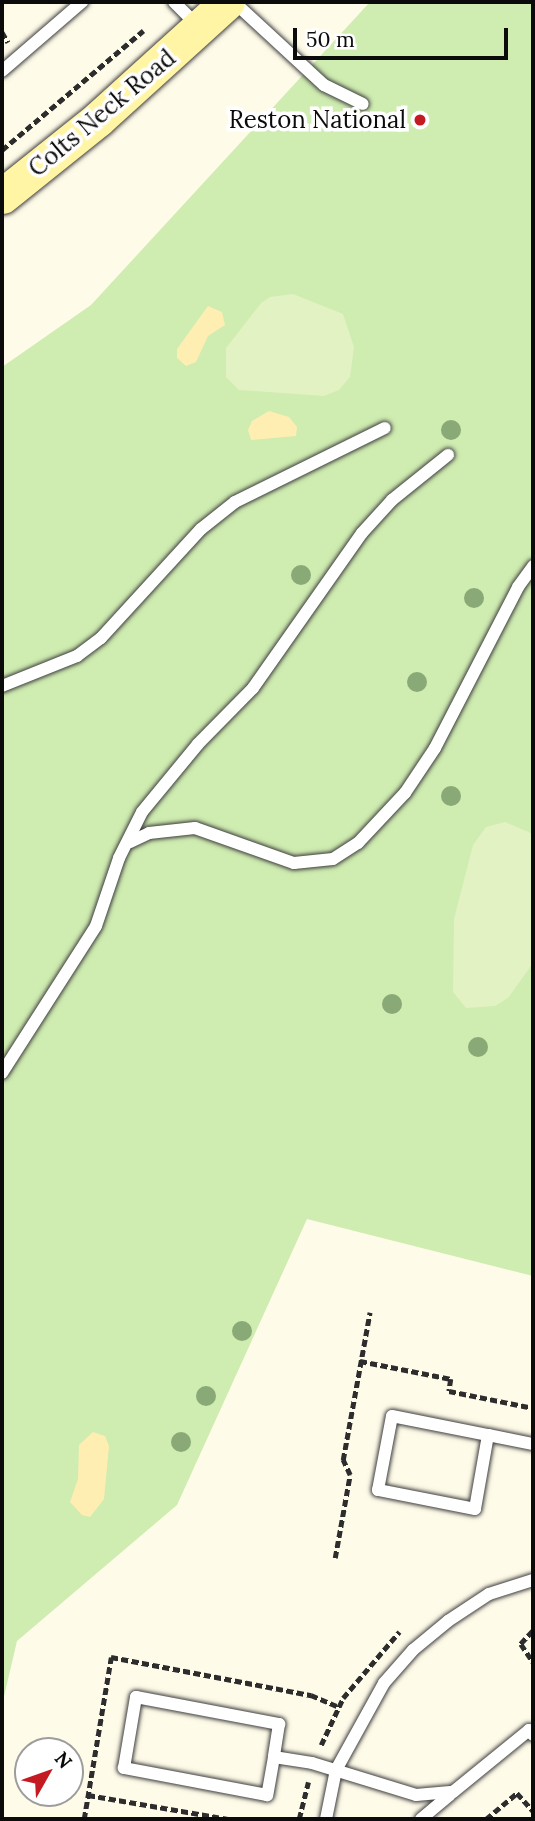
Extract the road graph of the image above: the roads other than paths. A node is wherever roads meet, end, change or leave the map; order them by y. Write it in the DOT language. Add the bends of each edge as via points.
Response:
graph roads {
  1 [pos="82,2"];
  2 [pos="174,2"];
  3 [pos="227,2"];
  4 [pos="234,2"];
  5 [pos="200,28"];
  6 [pos="2,71"];
  7 [pos="363,104"];
  8 [pos="2,196"];
  9 [pos="385,428"];
  10 [pos="448,455"];
  11 [pos="533,566"];
  12 [pos="2,686"];
  13 [pos="130,842"];
  14 [pos="2,1073"];
  15 [pos="488,1435"];
  16 [pos="533,1444"];
  17 [pos="533,1580"];
  18 [pos="533,1735"];
  19 [pos="274,1757"];
  20 [pos="336,1770"];
  21 [pos="453,1792"];
  22 [pos="326,1819"];
  23 [pos="421,1819"];
  1 -- 6 [label="lane"];
  2 -- 5 [label="lane"];
  3 -- 5 [label="street, Colts Neck Road"];
  4 -- 7 [label="lane" via="324,85"];
  5 -- 8 [label="street, Colts Neck Road"];
  9 -- 12 [label="lane" via="235,502 201,529 101,639 77,656"];
  10 -- 13 [label="lane" via="392,500 362,533 253,688 198,744 142,812"];
  11 -- 13 [label="lane" via="435,748 405,793 358,843 333,859 294,863 195,828 149,833"];
  13 -- 14 [label="lane" via="119,858 96,926"];
  15 -- 15 [label="lane" via="392,1416 379,1490 475,1509"];
  15 -- 16 [label="lane"];
  17 -- 20 [label="lane" via="489,1594 413,1650 366,1710"];
  18 -- 21 [label="lane" via="529,1730"];
  19 -- 19 [label="lane" via="279,1724 136,1697 124,1768 267,1795"];
  19 -- 20 [label="lane"];
  20 -- 21 [label="lane" via="416,1796"];
  20 -- 22 [label="lane"];
  21 -- 23 [label="lane"];
}
